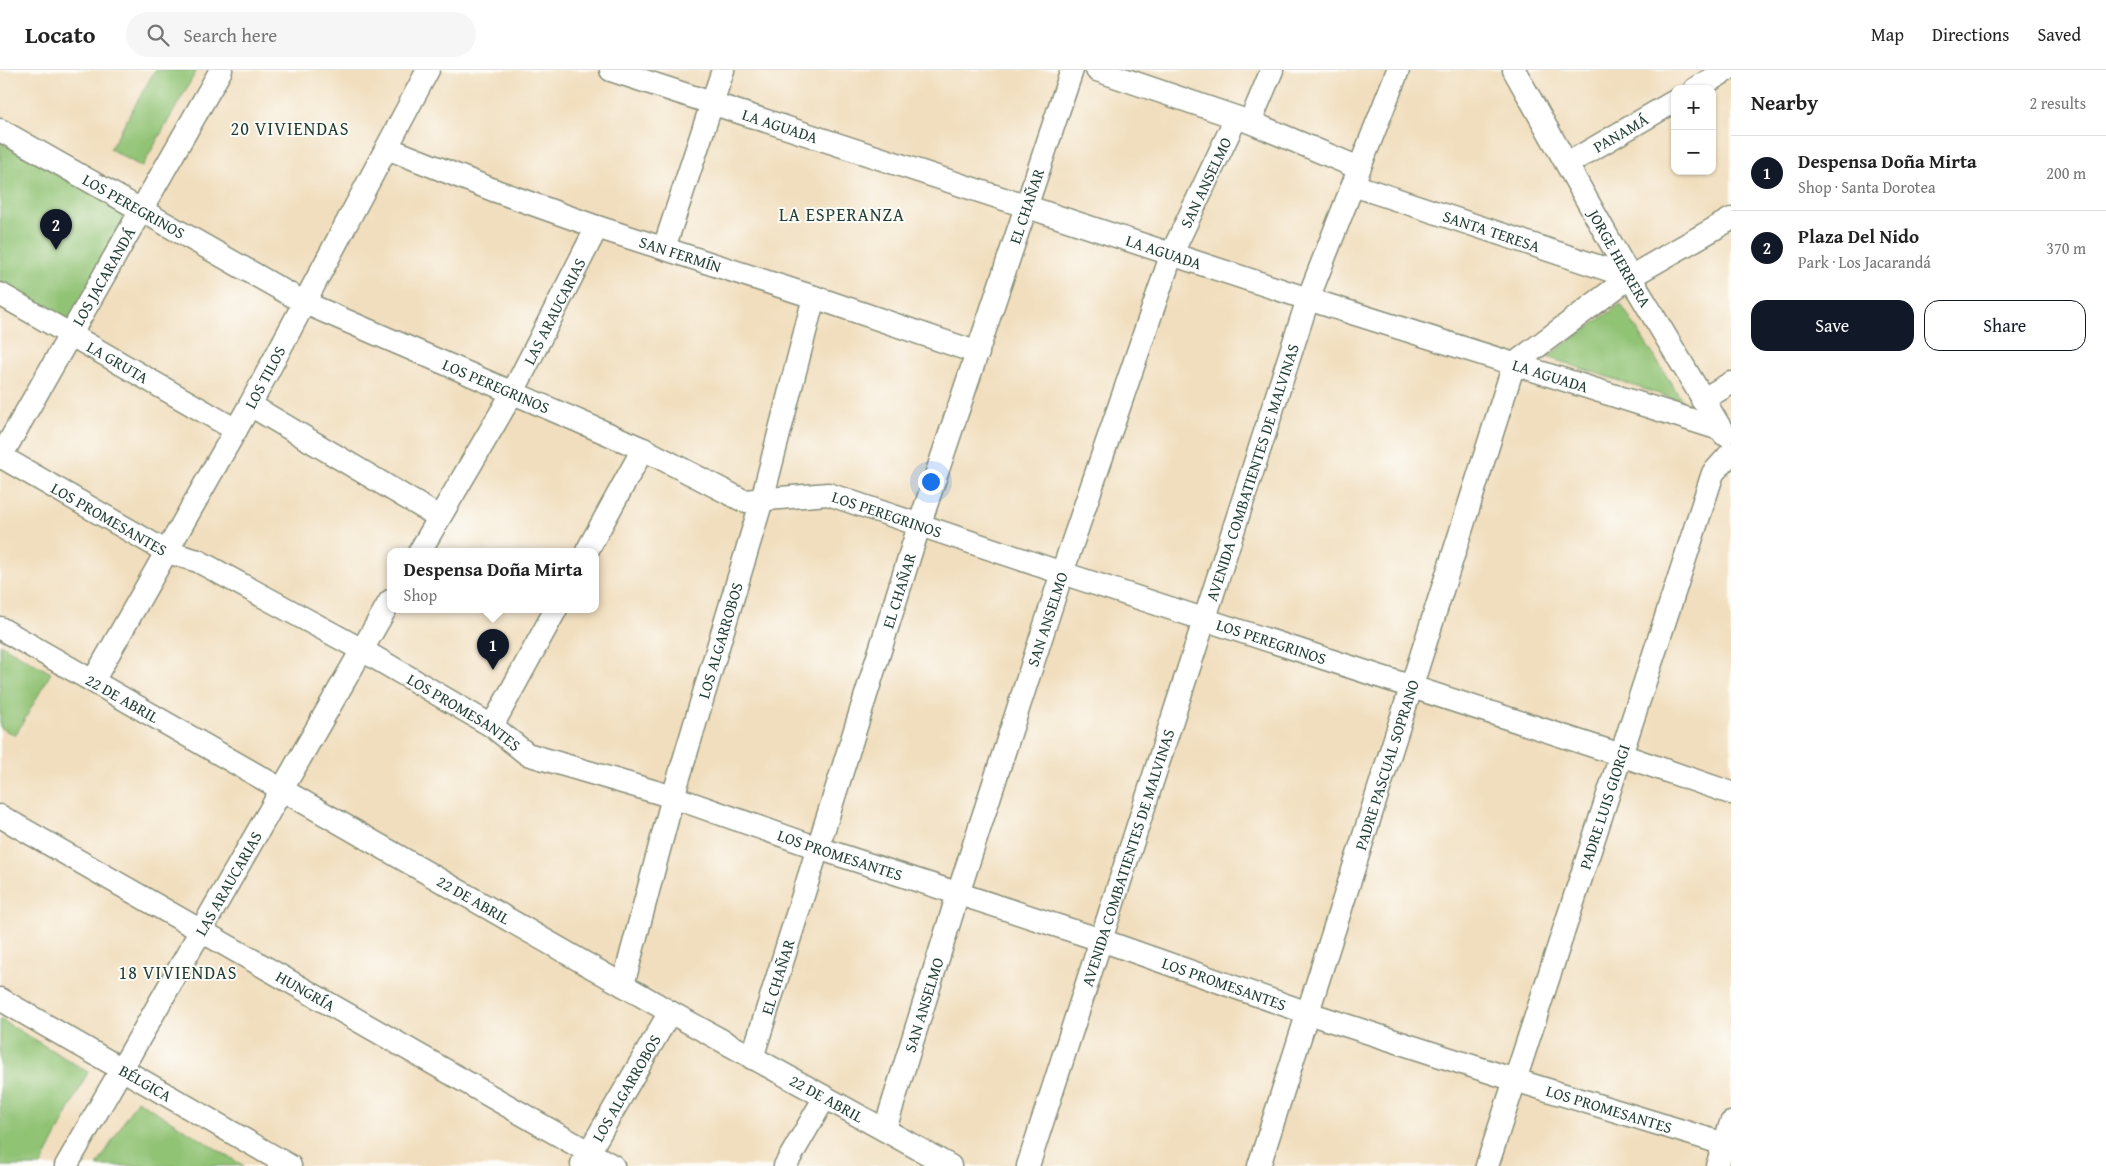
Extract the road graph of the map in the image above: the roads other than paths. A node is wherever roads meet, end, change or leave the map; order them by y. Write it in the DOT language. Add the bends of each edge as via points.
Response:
graph roads {
  1 [pos="221,70"];
  2 [pos="428,70"];
  3 [pos="611,70"];
  4 [pos="723,70"];
  5 [pos="1072,70"];
  6 [pos="1097,70"];
  7 [pos="1272,70"];
  8 [pos="1398,70"];
  9 [pos="1514,70"];
  10 [pos="1727,70"];
  11 [pos="1702,85"];
  12 [pos="712,103"];
  13 [pos="1671,103"];
  14 [pos="1243,120"];
  15 [pos="0,130"];
  16 [pos="387,148"];
  17 [pos="1567,164"];
  18 [pos="1356,176"];
  19 [pos="1026,207"];
  20 [pos="141,210"];
  21 [pos="1731,219"];
  22 [pos="597,227"];
  23 [pos="664,248"];
  24 [pos="1172,253"];
  25 [pos="1630,278"];
  26 [pos="0,294"];
  27 [pos="814,297"];
  28 [pos="1308,299"];
  29 [pos="305,303"];
  30 [pos="71,334"];
  31 [pos="978,353"];
  32 [pos="1514,364"];
  33 [pos="1731,383"];
  34 [pos="513,392"];
  35 [pos="1702,400"];
  36 [pos="250,405"];
  37 [pos="236,430"];
  38 [pos="1726,437"];
  39 [pos="643,449"];
  40 [pos="1731,453"];
  41 [pos="0,457"];
  42 [pos="762,500"];
  43 [pos="440,517"];
  44 [pos="919,526"];
  45 [pos="422,548"];
  46 [pos="589,548"];
  47 [pos="167,552"];
  48 [pos="1062,574"];
  49 [pos="387,606"];
  50 [pos="554,613"];
  51 [pos="1205,618"];
  52 [pos="0,628"];
  53 [pos="362,650"];
  54 [pos="93,681"];
  55 [pos="1413,686"];
  56 [pos="492,726"];
  57 [pos="1621,755"];
  58 [pos="282,789"];
  59 [pos="1731,793"];
  60 [pos="672,797"];
  61 [pos="0,816"];
  62 [pos="818,848"];
  63 [pos="958,894"];
  64 [pos="201,930"];
  65 [pos="1100,940"];
  66 [pos="623,985"];
  67 [pos="0,999"];
  68 [pos="670,1012"];
  69 [pos="1308,1013"];
  70 [pos="752,1058"];
  71 [pos="122,1068"];
  72 [pos="1515,1080"];
  73 [pos="825,1097"];
  74 [pos="884,1130"];
  75 [pos="1729,1138"];
  76 [pos="585,1159"];
  77 [pos="66,1166"];
  78 [pos="290,1166"];
  79 [pos="613,1166"];
  80 [pos="785,1166"];
  81 [pos="950,1166"];
  82 [pos="1028,1166"];
  83 [pos="1258,1166"];
  84 [pos="1487,1166"];
  85 [pos="1717,1166"];
  1 -- 20 [label="street, LOS JACARANDÁ"];
  2 -- 16 [label="street, LOS TILOS"];
  3 -- 12 [label="street, LA AGUADA"];
  4 -- 12 [label="street"];
  5 -- 19 [label="street, EL CHAÑAR"];
  6 -- 14 [label="street, SANTA TERESA"];
  7 -- 14 [label="street, SAN ANSELMO"];
  8 -- 18 [label="street, AVENIDA COMBATIENTES DE MALVINAS"];
  9 -- 17 [label="street, JORGE HERRERA"];
  10 -- 11 [label="street"];
  12 -- 19 [label="street, LA AGUADA"];
  12 -- 23 [label="street"];
  13 -- 17 [label="street, PANAMÁ"];
  14 -- 18 [label="street, SANTA TERESA"];
  14 -- 24 [label="street, SAN ANSELMO"];
  15 -- 20 [label="street, LOS PEREGRINOS"];
  16 -- 22 [label="street, SAN FERMÍN"];
  16 -- 29 [label="street, LOS TILOS"];
  17 -- 25 [label="street, JORGE HERRERA"];
  18 -- 25 [label="street, SANTA TERESA"];
  18 -- 28 [label="street, AVENIDA COMBATIENTES DE MALVINAS"];
  19 -- 24 [label="street, LA AGUADA"];
  19 -- 31 [label="street, EL CHAÑAR"];
  20 -- 29 [label="street, LOS PEREGRINOS"];
  20 -- 30 [label="street, LOS JACARANDÁ"];
  21 -- 25 [label="street"];
  22 -- 23 [label="street, SAN FERMÍN"];
  22 -- 34 [label="street, LAS ARAUCARIAS"];
  23 -- 27 [label="street, SAN FERMÍN"];
  24 -- 28 [label="street, LA AGUADA"];
  24 -- 48 [label="street, SAN ANSELMO"];
  25 -- 32 [label="street"];
  25 -- 35 [label="street, JORGE HERRERA"];
  26 -- 30 [label="street, LA GRUTA"];
  27 -- 31 [label="street, SAN FERMÍN"];
  27 -- 42 [label="street, LOS ALGARROBOS"];
  28 -- 32 [label="street, LA AGUADA"];
  28 -- 51 [label="street, AVENIDA COMBATIENTES DE MALVINAS"];
  29 -- 34 [label="street, LOS PEREGRINOS"];
  29 -- 36 [label="street, LOS TILOS"];
  30 -- 37 [label="street, LA GRUTA"];
  30 -- 41 [label="street, LOS JACARANDÁ"];
  31 -- 44 [label="street, EL CHAÑAR"];
  32 -- 38 [label="street, LA AGUADA"];
  32 -- 55 [label="street, PADRE PASCUAL SOPRANO"];
  33 -- 35 [label="street"];
  34 -- 39 [label="street, LOS PEREGRINOS"];
  34 -- 43 [label="street, LAS ARAUCARIAS"];
  35 -- 38 [label="street, JORGE HERRERA"];
  36 -- 37 [label="street, LOS TILOS"];
  36 -- 43 [label="street"];
  37 -- 47 [label="street, LOS TILOS"];
  39 -- 42 [label="street, LOS PEREGRINOS" via="744,501"];
  39 -- 46 [label="street"];
  40 -- 57 [label="street, PADRE LUIS GIORGI" via="1713,472"];
  41 -- 47 [label="street, LOS PROMESANTES"];
  42 -- 44 [label="street, LOS PEREGRINOS" via="828,494"];
  42 -- 60 [label="street, LOS ALGARROBOS"];
  43 -- 45 [label="street, LAS ARAUCARIAS"];
  44 -- 48 [label="street, LOS PEREGRINOS"];
  44 -- 62 [label="street, EL CHAÑAR"];
  47 -- 53 [label="street, LOS PROMESANTES" via="198,561"];
  47 -- 54 [label="street, LOS TILOS"];
  48 -- 51 [label="street, LOS PEREGRINOS"];
  48 -- 63 [label="street, SAN ANSELMO"];
  49 -- 53 [label="street, LAS ARAUCARIAS"];
  50 -- 56 [label="street"];
  51 -- 55 [label="street, LOS PEREGRINOS"];
  51 -- 65 [label="street, AVENIDA COMBATIENTES DE MALVINAS"];
  52 -- 54 [label="street, 22 DE ABRIL"];
  53 -- 56 [label="street, LOS PROMESANTES"];
  53 -- 58 [label="street, LAS ARAUCARIAS"];
  54 -- 58 [label="street, 22 DE ABRIL"];
  55 -- 57 [label="street, LOS PEREGRINOS"];
  55 -- 69 [label="street, PADRE PASCUAL SOPRANO"];
  56 -- 60 [label="street, LOS PROMESANTES" via="527,754"];
  57 -- 59 [label="street, LOS PEREGRINOS"];
  57 -- 72 [label="street, PADRE LUIS GIORGI"];
  58 -- 64 [label="street, LAS ARAUCARIAS"];
  58 -- 66 [label="street, 22 DE ABRIL"];
  60 -- 62 [label="street, LOS PROMESANTES"];
  60 -- 66 [label="street, LOS ALGARROBOS"];
  61 -- 64 [label="street, HUNGRÍA"];
  62 -- 63 [label="street, LOS PROMESANTES"];
  62 -- 70 [label="street, EL CHAÑAR"];
  63 -- 65 [label="street, LOS PROMESANTES"];
  63 -- 74 [label="street, SAN ANSELMO"];
  64 -- 71 [label="street, LAS ARAUCARIAS"];
  64 -- 76 [label="street, HUNGRÍA"];
  65 -- 69 [label="street, LOS PROMESANTES"];
  65 -- 82 [label="street, AVENIDA COMBATIENTES DE MALVINAS"];
  66 -- 68 [label="street, 22 DE ABRIL"];
  67 -- 71 [label="street, BÉLGICA"];
  68 -- 70 [label="street, 22 DE ABRIL"];
  68 -- 76 [label="street, LOS ALGARROBOS"];
  69 -- 72 [label="street, LOS PROMESANTES"];
  69 -- 83 [label="street, PADRE PASCUAL SOPRANO"];
  70 -- 73 [label="street, 22 DE ABRIL"];
  71 -- 77 [label="street, LAS ARAUCARIAS"];
  71 -- 78 [label="street, BÉLGICA"];
  72 -- 75 [label="street, LOS PROMESANTES"];
  72 -- 84 [label="street, PADRE LUIS GIORGI"];
  73 -- 74 [label="street, 22 DE ABRIL"];
  73 -- 80 [label="street"];
  74 -- 81 [label="street, 22 DE ABRIL"];
  75 -- 85 [label="street"];
  76 -- 79 [label="street, HUNGRÍA"];
}
